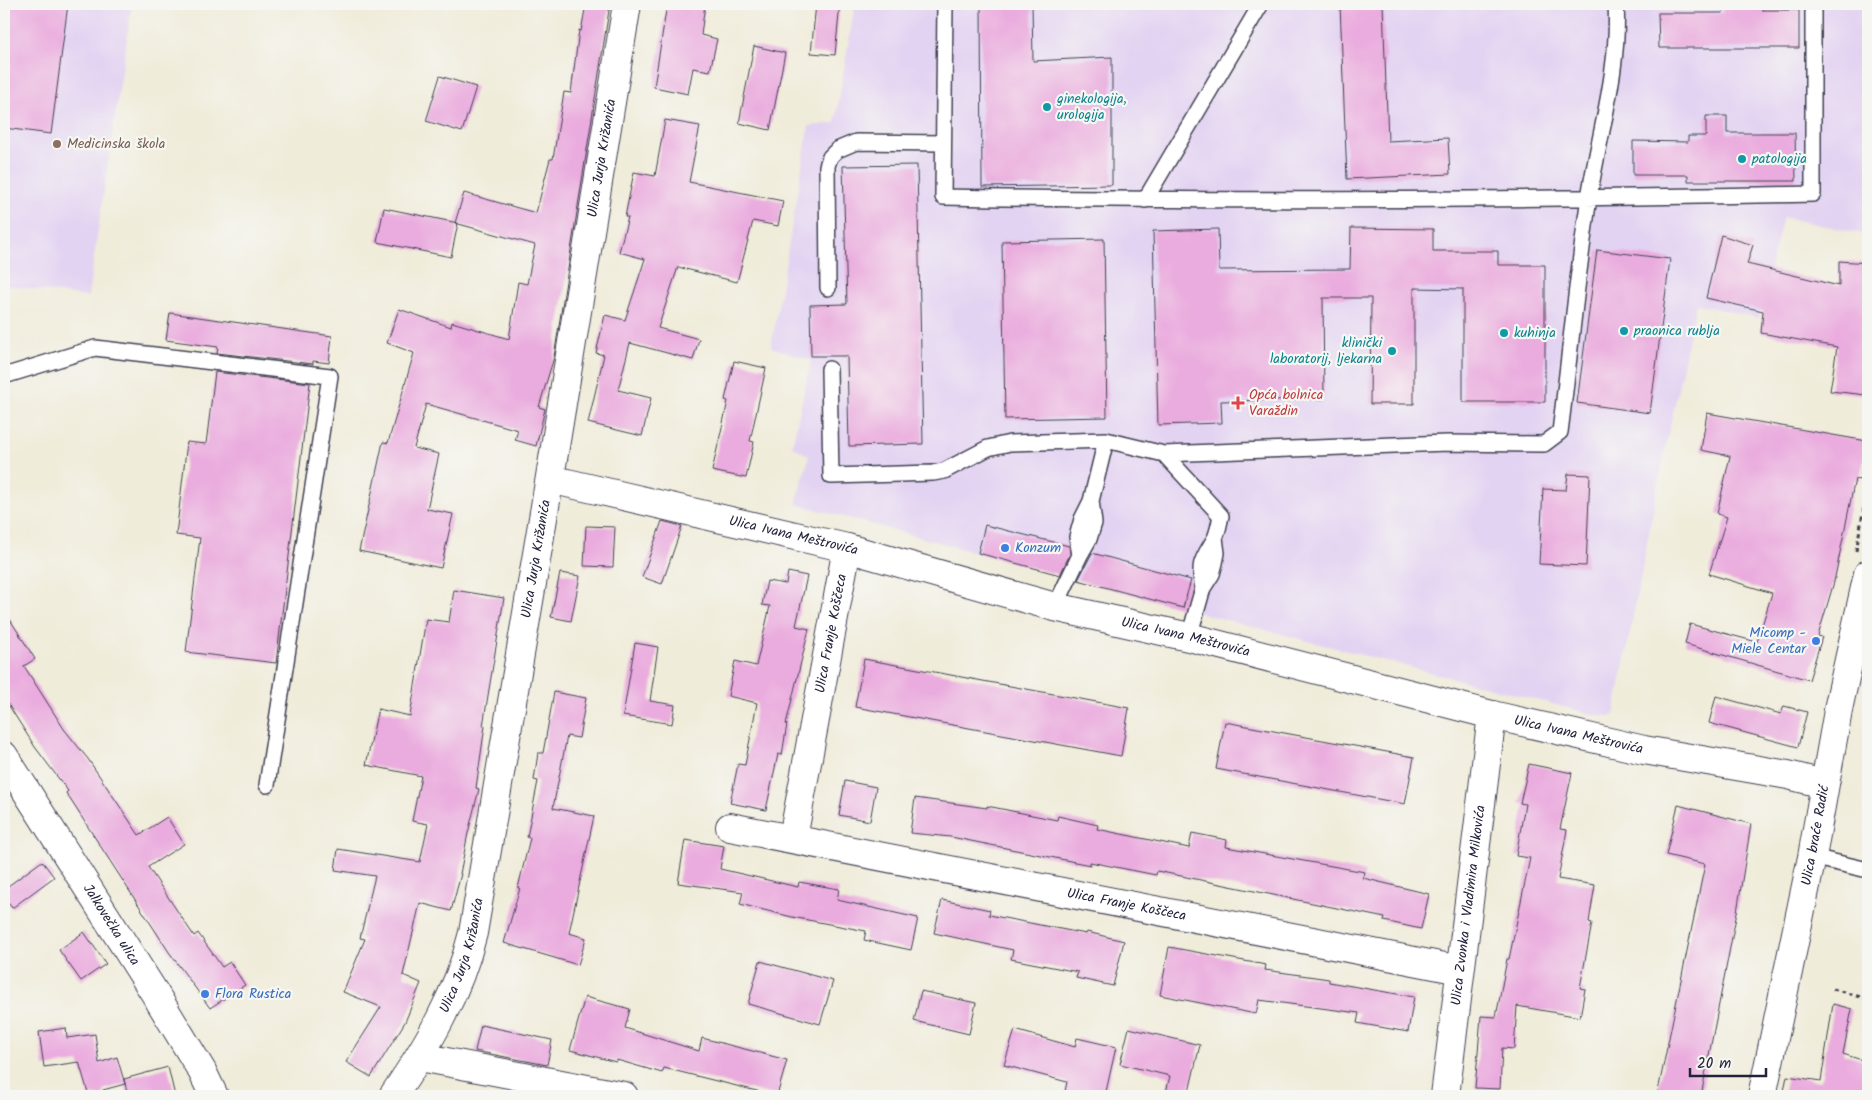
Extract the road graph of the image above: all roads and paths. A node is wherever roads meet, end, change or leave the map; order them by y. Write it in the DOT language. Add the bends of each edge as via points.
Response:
graph roads {
  1 [pos="627,4"];
  2 [pos="945,4"];
  3 [pos="1261,4"];
  4 [pos="1616,4"];
  5 [pos="1813,4"];
  6 [pos="943,142"];
  7 [pos="1589,198"];
  8 [pos="1145,200"];
  9 [pos="828,288"];
  10 [pos="829,369"];
  11 [pos="4,376"];
  12 [pos="1106,440"];
  13 [pos="1164,454"];
  14 [pos="550,479"];
  15 [pos="1868,485"];
  16 [pos="846,548"];
  17 [pos="1867,580"];
  18 [pos="1055,608"];
  19 [pos="1189,637"];
  20 [pos="1492,715"];
  21 [pos="4,756"];
  22 [pos="267,784"];
  23 [pos="1824,784"];
  24 [pos="730,827"];
  25 [pos="793,838"];
  26 [pos="1812,857"];
  27 [pos="1868,870"];
  28 [pos="1460,970"];
  29 [pos="1834,990"];
  30 [pos="1868,999"];
  31 [pos="420,1056"];
  32 [pos="214,1096"];
  33 [pos="393,1096"];
  34 [pos="624,1096"];
  35 [pos="1445,1096"];
  36 [pos="1762,1096"];
  1 -- 14 [label="street, Ulica Jurja Križanića"];
  2 -- 6 [label="lane"];
  3 -- 8 [label="lane"];
  4 -- 7 [label="lane" via="1617,28 1607,101"];
  5 -- 7 [label="lane" via="1813,194"];
  6 -- 8 [label="lane" via="943,197"];
  6 -- 9 [label="lane" via="856,142 846,144 830,157 827,166"];
  7 -- 8 [label="lane"];
  7 -- 13 [label="lane" via="1560,432 1544,444 1447,443"];
  10 -- 12 [label="lane" via="831,476 933,473 944,471 998,445"];
  11 -- 22 [label="lane" via="94,348 330,376"];
  12 -- 13 [label="lane"];
  12 -- 18 [label="lane" via="1091,501 1077,537 1080,555"];
  13 -- 19 [label="lane" via="1221,516 1215,538 1218,553 1212,574 1203,588"];
  14 -- 16 [label="street, Ulica Ivana Meštrovića"];
  14 -- 31 [label="street, Ulica Jurja Križanića" via="473,933 450,1000"];
  15 -- 17 [label="path" via="1854,561"];
  16 -- 18 [label="street, Ulica Ivana Meštrovića"];
  16 -- 25 [label="street, Ulica Franje Koščeca"];
  17 -- 23 [label="street, Ulica braće Radić"];
  18 -- 19 [label="street, Ulica Ivana Meštrovića"];
  19 -- 20 [label="street, Ulica Ivana Meštrovića"];
  20 -- 23 [label="street, Ulica Ivana Meštrovića" via="1644,750"];
  20 -- 28 [label="street, Ulica Zvonka i Vladimira Milkovića"];
  21 -- 32 [label="street, Jalkovečka ulica" via="154,992"];
  23 -- 26 [label="street, Ulica braće Radić"];
  24 -- 25 [label="street, Ulica Franje Koščeca"];
  25 -- 28 [label="street, Ulica Franje Koščeca"];
  26 -- 27 [label="lane"];
  26 -- 36 [label="street, Ulica braće Radić"];
  28 -- 35 [label="street, Ulica Zvonka i Vladimira Milkovića"];
  29 -- 30 [label="path"];
  31 -- 33 [label="street, Ulica Jurja Križanića"];
  31 -- 34 [label="street"];
}
